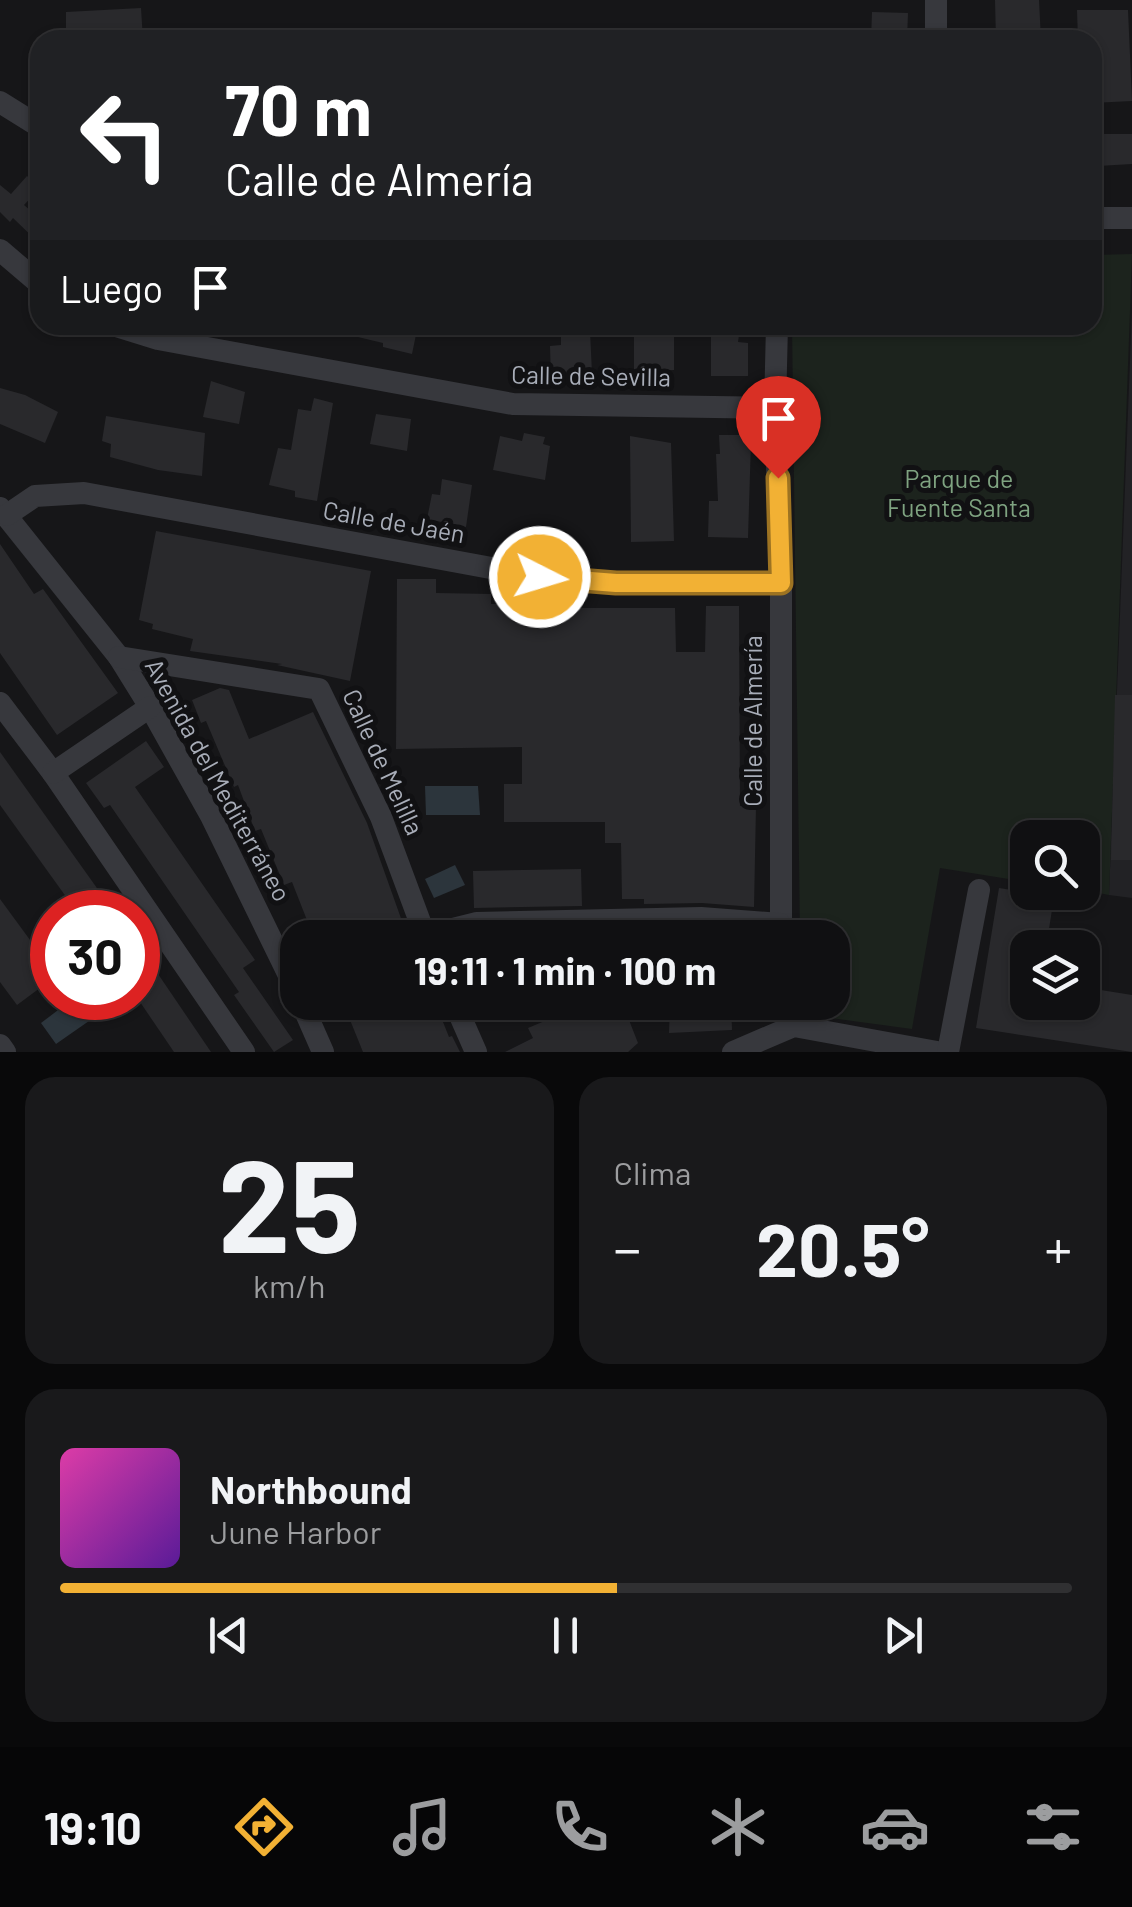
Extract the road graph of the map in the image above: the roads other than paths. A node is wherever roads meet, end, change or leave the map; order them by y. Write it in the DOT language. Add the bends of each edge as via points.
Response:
graph roads {
  1 [pos="936,0"];
  2 [pos="936,30"];
  3 [pos="0,102"];
  4 [pos="30,121"];
  5 [pos="1102,218"];
  6 [pos="1132,218"];
  7 [pos="0,250"];
  8 [pos="30,276"];
  9 [pos="145,335"];
  10 [pos="778,335"];
  11 [pos="775,408"];
  12 [pos="3,512"];
  13 [pos="781,583"];
  14 [pos="119,657"];
  15 [pos="0,703"];
  16 [pos="150,706"];
  17 [pos="53,773"];
  18 [pos="980,890"];
  19 [pos="419,920"];
  20 [pos="611,920"];
  21 [pos="713,920"];
  22 [pos="781,920"];
  23 [pos="280,957"];
  24 [pos="310,1020"];
  25 [pos="462,1020"];
  26 [pos="792,1020"];
  27 [pos="794,1026"];
  28 [pos="0,1044"];
  29 [pos="6,1052"];
  30 [pos="244,1052"];
  31 [pos="323,1052"];
  32 [pos="476,1052"];
  33 [pos="733,1052"];
  34 [pos="937,1052"];
  35 [pos="948,1052"];
  1 -- 2 [label="street"];
  3 -- 4 [label="street"];
  5 -- 6 [label="street"];
  7 -- 8 [label="street"];
  9 -- 11 [label="street, Calle de Sevilla" via="513,404"];
  10 -- 11 [label="street, Calle de Almería"];
  11 -- 13 [label="street, Calle de Almería"];
  12 -- 13 [label="street, Calle de Jaén" via="35,496 84,493 540,577"];
  12 -- 14 [label="street, Avenida del Mediterráneo"];
  13 -- 22 [label="street, Calle de Almería"];
  14 -- 16 [label="street, Avenida del Mediterráneo"];
  14 -- 19 [label="street, Calle de Melilla" via="319,689 381,817"];
  15 -- 17 [label="street"];
  16 -- 17 [label="street"];
  16 -- 23 [label="street, Avenida del Mediterráneo"];
  17 -- 30 [label="street"];
  18 -- 35 [label="street"];
  20 -- 21 [label="street, Calle de Melilla"];
  24 -- 31 [label="street"];
  25 -- 32 [label="street"];
  26 -- 27 [label="street"];
  27 -- 33 [label="street"];
  27 -- 34 [label="street"];
  28 -- 29 [label="street"];
}
